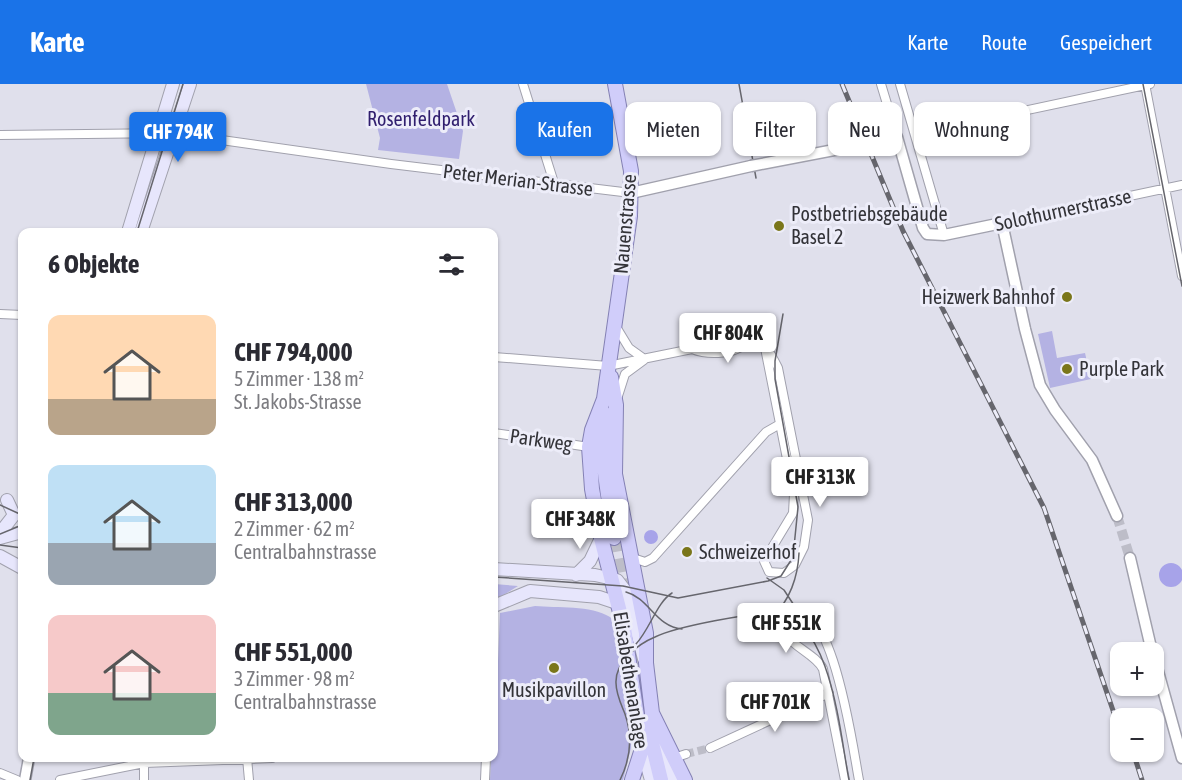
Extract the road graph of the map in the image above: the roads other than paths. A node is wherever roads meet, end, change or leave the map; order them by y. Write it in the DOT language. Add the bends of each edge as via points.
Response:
graph roads {
  1 [pos="172,84"];
  2 [pos="190,84"];
  3 [pos="523,84"];
  4 [pos="615,84"];
  5 [pos="881,84"];
  6 [pos="900,84"];
  7 [pos="1147,84"];
  8 [pos="886,102"];
  9 [pos="1030,109"];
  10 [pos="914,131"];
  11 [pos="172,133"];
  12 [pos="158,134"];
  13 [pos="0,135"];
  14 [pos="828,151"];
  15 [pos="902,155"];
  16 [pos="921,156"];
  17 [pos="554,183"];
  18 [pos="1182,185"];
  19 [pos="1165,188"];
  20 [pos="632,193"];
  21 [pos="1002,223"];
  22 [pos="129,228"];
  23 [pos="142,228"];
  24 [pos="944,235"];
  25 [pos="1182,276"];
  26 [pos="0,314"];
  27 [pos="18,315"];
  28 [pos="615,324"];
  29 [pos="749,338"];
  30 [pos="765,348"];
  31 [pos="692,349"];
  32 [pos="498,357"];
  33 [pos="646,357"];
  34 [pos="608,366"];
  35 [pos="610,402"];
  36 [pos="780,424"];
  37 [pos="498,434"];
  38 [pos="589,447"];
  39 [pos="3,498"];
  40 [pos="18,504"];
  41 [pos="1117,516"];
  42 [pos="0,533"];
  43 [pos="18,533"];
  44 [pos="0,538"];
  45 [pos="608,538"];
  46 [pos="0,556"];
  47 [pos="630,557"];
  48 [pos="1130,558"];
  49 [pos="18,566"];
  50 [pos="498,570"];
  51 [pos="576,575"];
  52 [pos="614,579"];
  53 [pos="498,604"];
  54 [pos="620,604"];
  55 [pos="1150,642"];
  56 [pos="646,663"];
  57 [pos="829,693"];
  58 [pos="1164,694"];
  59 [pos="652,713"];
  60 [pos="642,748"];
  61 [pos="710,748"];
  62 [pos="1182,758"];
  63 [pos="28,762"];
  64 [pos="136,762"];
  65 [pos="144,762"];
  66 [pos="247,762"];
  67 [pos="486,762"];
  68 [pos="0,773"];
  69 [pos="17,780"];
  70 [pos="25,780"];
  71 [pos="60,780"];
  72 [pos="144,780"];
  73 [pos="249,780"];
  74 [pos="485,780"];
  75 [pos="632,780"];
  76 [pos="651,780"];
  77 [pos="661,780"];
  78 [pos="674,780"];
  79 [pos="685,780"];
  80 [pos="845,780"];
  81 [pos="859,780"];
  1 -- 12 [label="main road"];
  2 -- 11 [label="main road"];
  3 -- 17 [label="street"];
  4 -- 20 [label="main road, Nauenstrasse" via="629,153"];
  5 -- 8 [label="street"];
  6 -- 10 [label="street"];
  7 -- 9 [label="street"];
  7 -- 19 [label="street"];
  11 -- 12 [label="street, Peter Merian-Strasse"];
  11 -- 17 [label="street, Peter Merian-Strasse"];
  11 -- 23 [label="main road"];
  12 -- 13 [label="street, Peter Merian-Strasse"];
  12 -- 22 [label="main road"];
  14 -- 20 [label="street, Peter Merian-Strasse, bridge"];
  15 -- 24 [label="street" via="924,232 930,236"];
  16 -- 24 [label="street"];
  17 -- 20 [label="street, Peter Merian-Strasse"];
  18 -- 19 [label="street, Solothurnerstrasse"];
  19 -- 21 [label="street, Solothurnerstrasse"];
  19 -- 25 [label="street"];
  20 -- 28 [label="main road, Nauenstrasse"];
  21 -- 24 [label="street, Solothurnerstrasse"];
  21 -- 41 [label="street" via="1024,329 1041,385 1054,410 1092,460"];
  26 -- 27 [label="street"];
  28 -- 33 [label="street" via="629,348"];
  28 -- 34 [label="main road, Nauenstrasse"];
  29 -- 30 [label="street" via="755,338"];
  29 -- 31 [label="street" via="738,349 715,353"];
  29 -- 31 [label="street" via="741,332 728,334 708,338"];
  30 -- 36 [label="street"];
  30 -- 36 [label="street" via="783,382 808,520 799,560 789,571 775,574 767,570 764,559 795,505"];
  31 -- 33 [label="street"];
  32 -- 34 [label="street"];
  33 -- 34 [label="street"];
  33 -- 35 [label="street" via="625,374"];
  34 -- 35 [label="main road, Nauenstrasse"];
  35 -- 38 [label="main road" via="592,429"];
  35 -- 45 [label="main road" via="603,459"];
  35 -- 47 [label="main road, Nauenstrasse" via="615,474"];
  36 -- 47 [label="street" via="766,432 653,558 645,562"];
  37 -- 38 [label="street, Parkweg"];
  38 -- 45 [label="main road" via="592,489"];
  39 -- 40 [label="main road"];
  39 -- 42 [label="main road" via="14,514"];
  43 -- 44 [label="main road"];
  45 -- 51 [label="main road"];
  45 -- 52 [label="main road"];
  46 -- 49 [label="main road"];
  47 -- 56 [label="main road, Elisabethenanlage" via="646,633"];
  48 -- 55 [label="street"];
  50 -- 51 [label="main road"];
  51 -- 52 [label="main road"];
  52 -- 54 [label="main road, Elisabethenanlage"];
  52 -- 56 [label="main road" via="627,592"];
  53 -- 54 [label="main road" via="530,591 599,597"];
  54 -- 60 [label="main road, Elisabethenanlage"];
  56 -- 59 [label="main road, Elisabethenanlage"];
  57 -- 61 [label="street"];
  57 -- 80 [label="street"];
  57 -- 81 [label="street" via="818,660 785,634 783,620 793,612 802,611 812,618 832,656"];
  58 -- 62 [label="street"];
  59 -- 77 [label="main road, Elisabethenanlage" via="651,739"];
  59 -- 78 [label="main road, Elisabethenanlage"];
  59 -- 79 [label="main road, Elisabethenanlage" via="680,756"];
  60 -- 75 [label="main road"];
  60 -- 76 [label="main road, Elisabethenanlage"];
  63 -- 70 [label="street"];
  64 -- 71 [label="street"];
  65 -- 72 [label="street"];
  66 -- 73 [label="street"];
  67 -- 74 [label="street"];
  68 -- 69 [label="street"];
}
